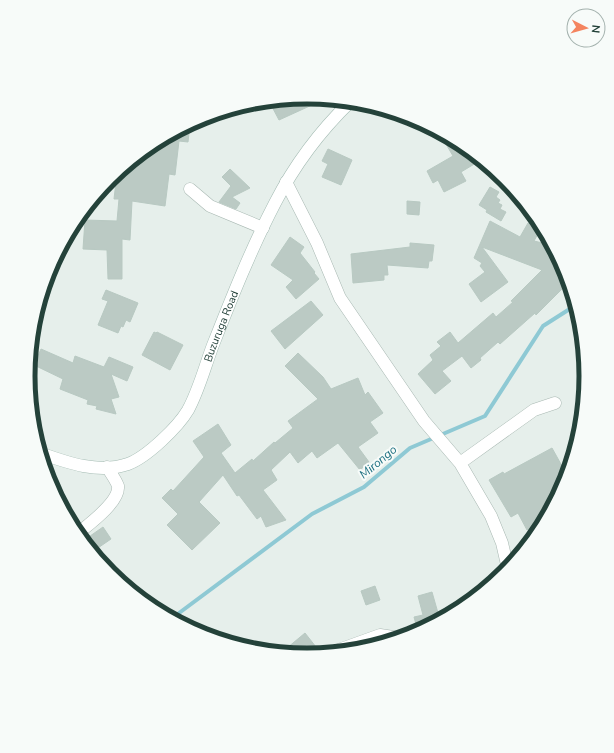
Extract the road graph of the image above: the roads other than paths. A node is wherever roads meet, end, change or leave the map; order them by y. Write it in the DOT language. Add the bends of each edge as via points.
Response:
graph roads {
  1 [pos="344,107"];
  2 [pos="286,182"];
  3 [pos="190,189"];
  4 [pos="263,228"];
  5 [pos="555,403"];
  6 [pos="46,455"];
  7 [pos="460,463"];
  8 [pos="107,467"];
  9 [pos="82,530"];
  10 [pos="506,562"];
  11 [pos="387,636"];
  12 [pos="356,644"];
  1 -- 2 [label="street, Buzuruga Road" via="329,122"];
  2 -- 4 [label="street, Buzuruga Road"];
  2 -- 7 [label="street" via="317,243 340,298 424,421"];
  3 -- 4 [label="street" via="210,206"];
  4 -- 8 [label="street, Buzuruga Road" via="236,286 188,410 159,445 128,464"];
  5 -- 7 [label="street" via="534,410"];
  6 -- 8 [label="street, Buzuruga Road" via="86,467"];
  7 -- 10 [label="street" via="491,516"];
  8 -- 9 [label="street" via="118,486 117,493 108,507"];
  11 -- 12 [label="street" via="380,635"];
}
